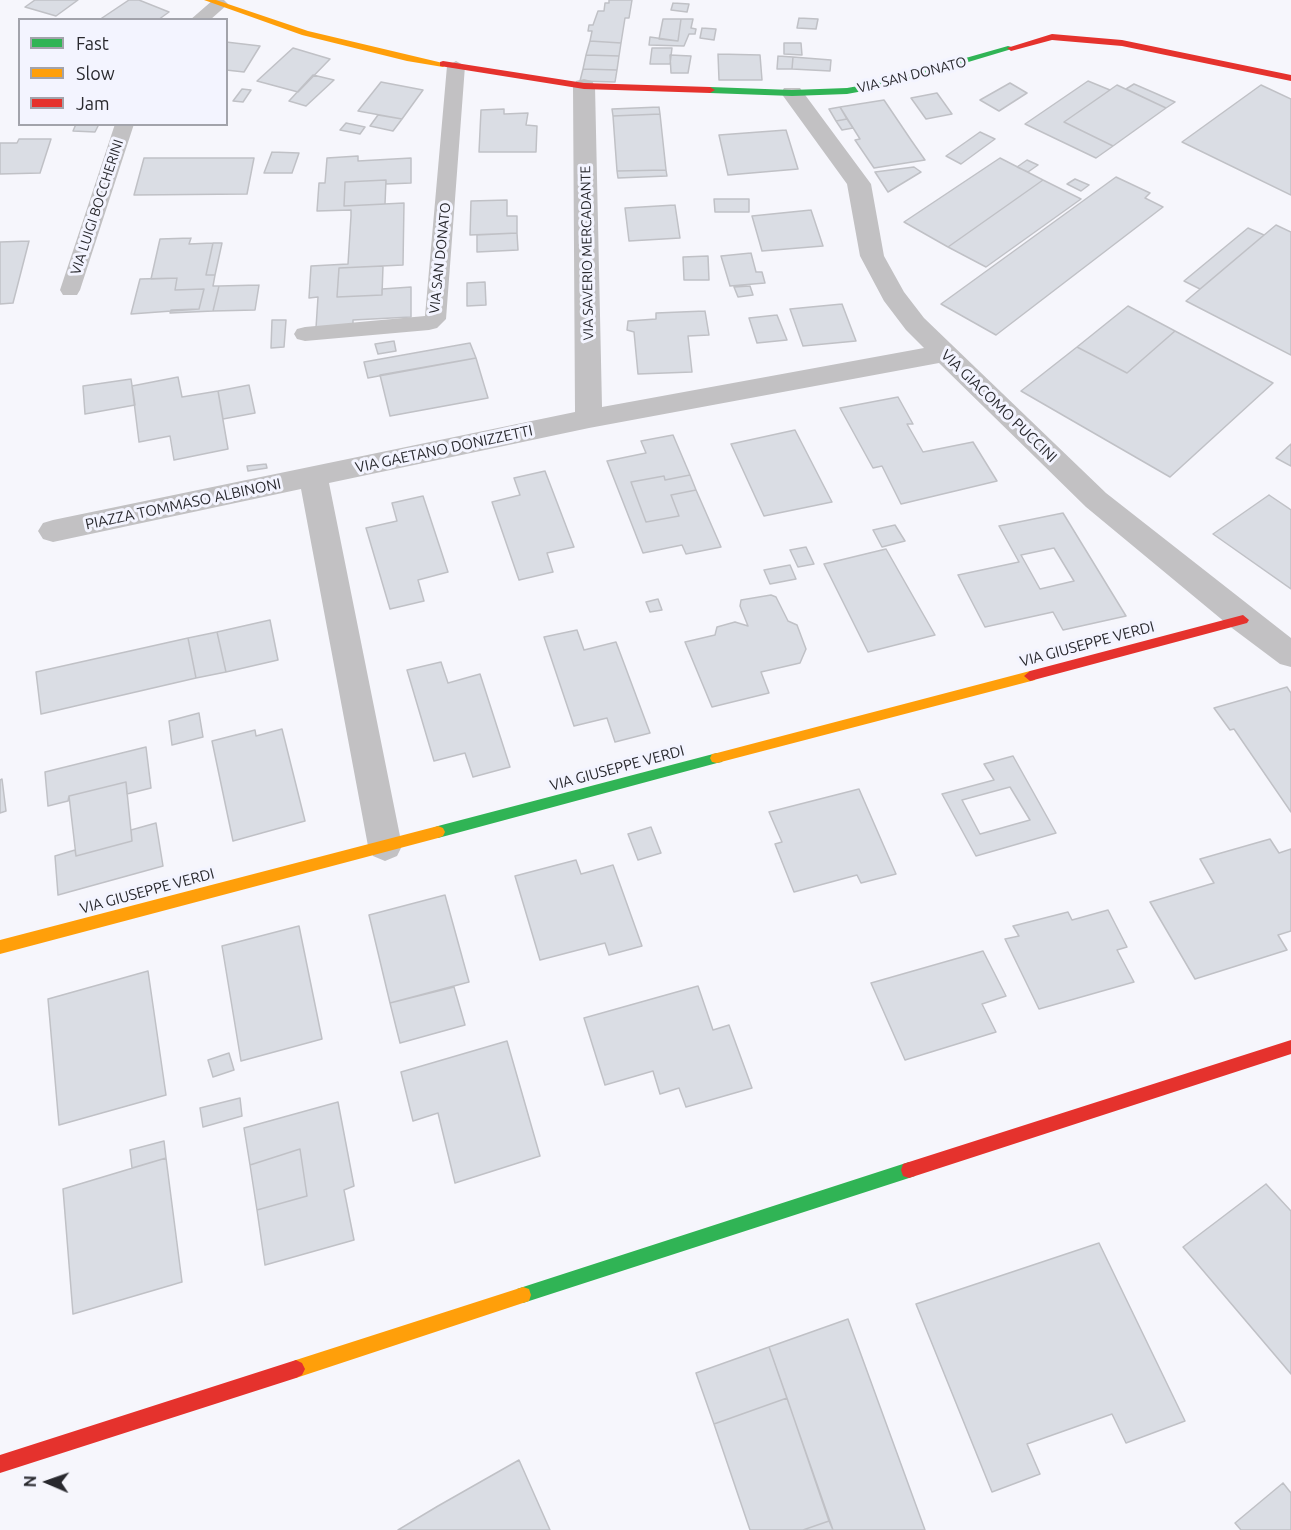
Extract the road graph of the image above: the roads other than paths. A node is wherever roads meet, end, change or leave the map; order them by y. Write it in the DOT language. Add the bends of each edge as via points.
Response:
graph roads {
  1 [pos="214,2"];
  2 [pos="200,18"];
  3 [pos="456,66"];
  4 [pos="1291,78"];
  5 [pos="584,86"];
  6 [pos="792,93"];
  7 [pos="124,126"];
  8 [pos="70,290"];
  9 [pos="305,334"];
  10 [pos="946,353"];
  11 [pos="589,419"];
  12 [pos="313,477"];
  13 [pos="53,531"];
  14 [pos="1243,620"];
  15 [pos="1291,655"];
  16 [pos="385,846"];
  17 [pos="0,947"];
  18 [pos="1291,1047"];
  19 [pos="0,1464"];
  1 -- 2 [label="lane"];
  1 -- 3 [label="street, VIA SAN DONATO" via="305,33"];
  3 -- 5 [label="street, VIA SAN DONATO"];
  3 -- 9 [label="lane, VIA SAN DONATO" via="435,319 423,324"];
  4 -- 6 [label="street, VIA SAN DONATO" via="1122,43 1052,37 882,85"];
  5 -- 6 [label="street, VIA SAN DONATO"];
  5 -- 11 [label="street, VIA SAVERIO MERCADANTE"];
  6 -- 10 [label="street, VIA GIACOMO PUCCINI" via="859,184 872,256 893,295 915,324"];
  7 -- 8 [label="lane, VIA LUIGI BOCCHERINI"];
  10 -- 11 [label="street, VIA GAETANO DONIZZETTI"];
  10 -- 14 [label="street, VIA GIACOMO PUCCINI" via="1096,501"];
  11 -- 12 [label="street, VIA GAETANO DONIZZETTI"];
  12 -- 13 [label="street, PIAZZA TOMMASO ALBINONI"];
  12 -- 16 [label="street"];
  14 -- 15 [label="street, VIA GIACOMO PUCCINI"];
  14 -- 16 [label="street, VIA GIUSEPPE VERDI"];
  16 -- 17 [label="street, VIA GIUSEPPE VERDI"];
  18 -- 19 [label="street"];
}
